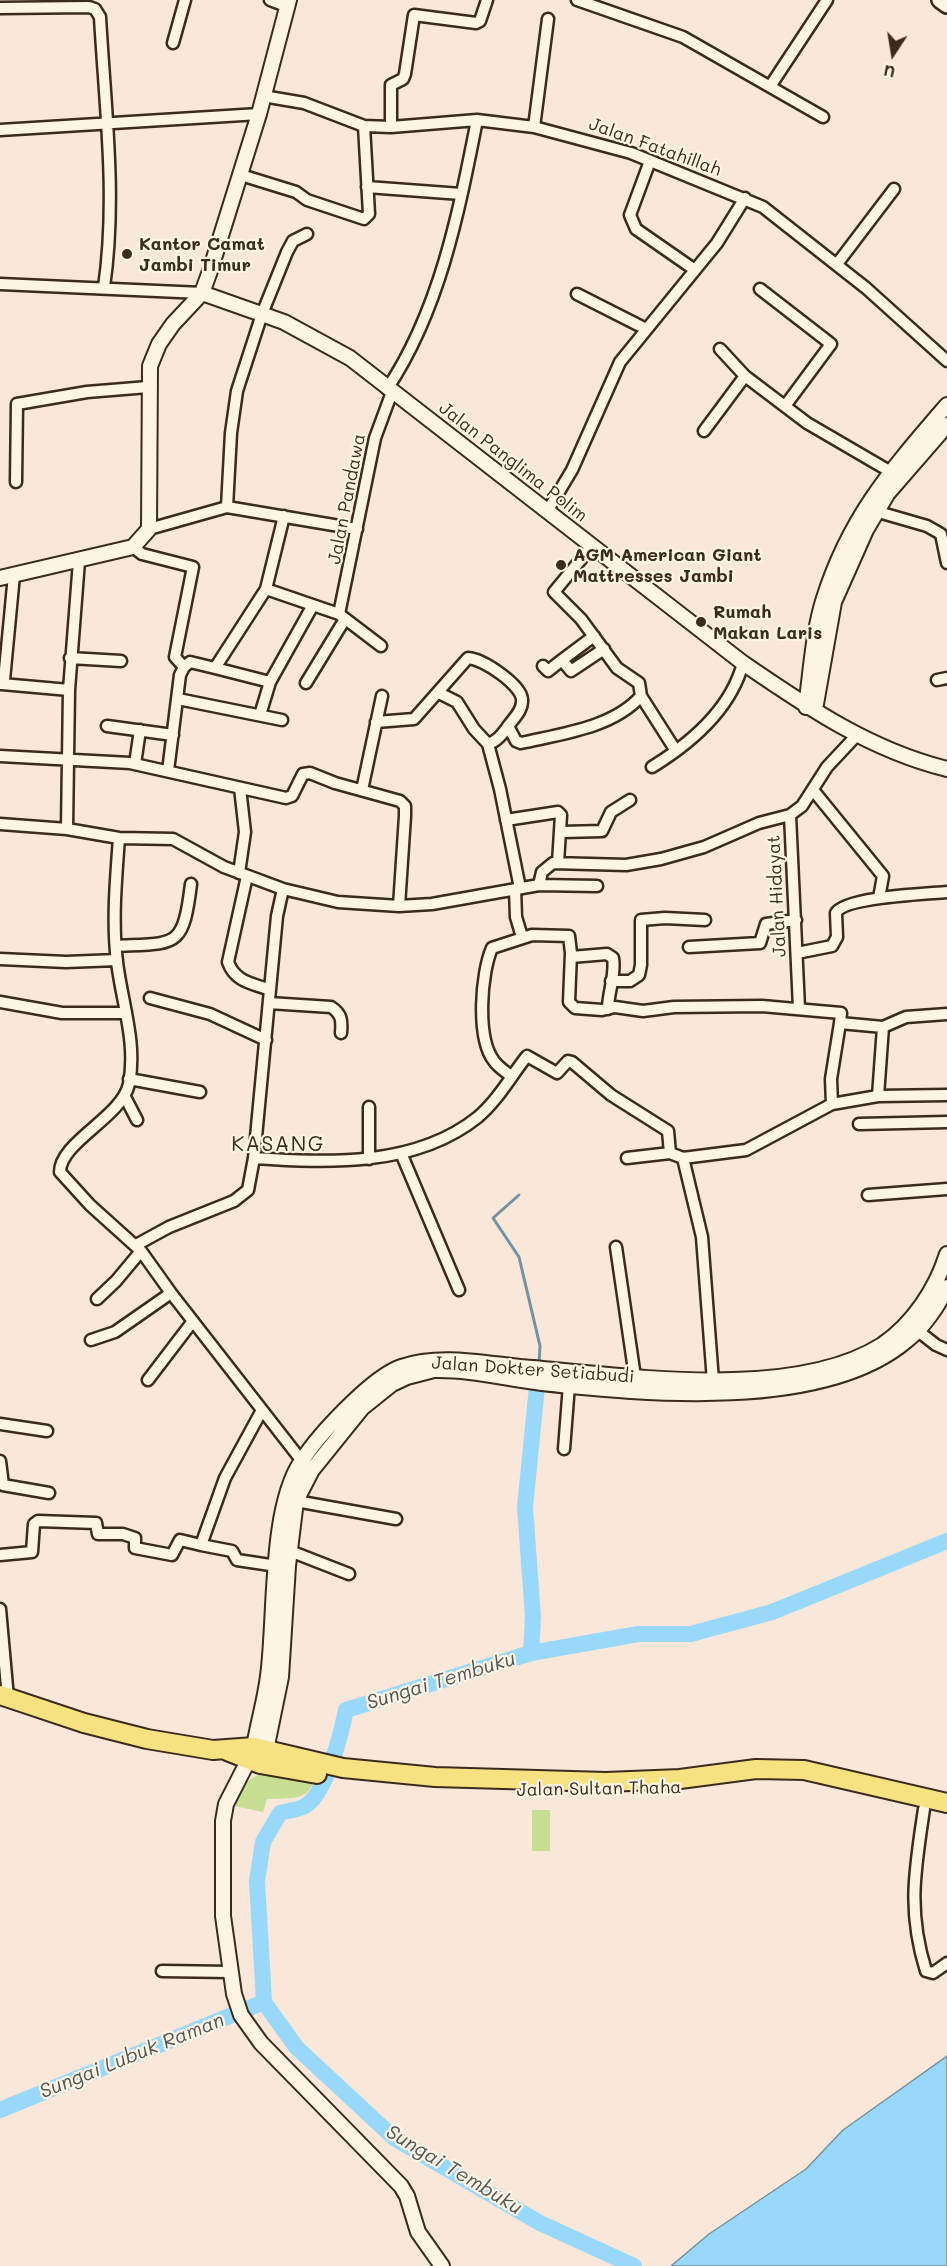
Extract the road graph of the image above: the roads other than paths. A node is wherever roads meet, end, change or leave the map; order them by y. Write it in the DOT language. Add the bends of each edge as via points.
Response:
graph roads {
  1 [pos="185,0"];
  2 [pos="270,0"];
  3 [pos="487,0"];
  4 [pos="577,0"];
  5 [pos="827,0"];
  6 [pos="940,0"];
  7 [pos="288,3"];
  8 [pos="82,4"];
  9 [pos="947,5"];
  10 [pos="0,8"];
  11 [pos="548,19"];
  12 [pos="174,43"];
  13 [pos="771,85"];
  14 [pos="263,96"];
  15 [pos="259,114"];
  16 [pos="823,117"];
  17 [pos="477,120"];
  18 [pos="106,123"];
  19 [pos="364,126"];
  20 [pos="391,127"];
  21 [pos="534,127"];
  22 [pos="0,130"];
  23 [pos="650,161"];
  24 [pos="241,175"];
  25 [pos="367,187"];
  26 [pos="894,189"];
  27 [pos="461,194"];
  28 [pos="745,198"];
  29 [pos="307,234"];
  30 [pos="837,264"];
  31 [pos="695,270"];
  32 [pos="0,284"];
  33 [pos="104,287"];
  34 [pos="760,289"];
  35 [pos="202,293"];
  36 [pos="578,294"];
  37 [pos="262,314"];
  38 [pos="646,329"];
  39 [pos="720,349"];
  40 [pos="947,362"];
  41 [pos="745,376"];
  42 [pos="148,387"];
  43 [pos="389,391"];
  44 [pos="947,405"];
  45 [pos="785,406"];
  46 [pos="947,425"];
  47 [pos="704,431"];
  48 [pos="891,472"];
  49 [pos="16,482"];
  50 [pos="227,507"];
  51 [pos="548,510"];
  52 [pos="875,511"];
  53 [pos="284,516"];
  54 [pos="149,529"];
  55 [pos="357,529"];
  56 [pos="592,546"];
  57 [pos="134,548"];
  58 [pos="849,552"];
  59 [pos="79,561"];
  60 [pos="947,563"];
  61 [pos="7,576"];
  62 [pos="266,589"];
  63 [pos="313,605"];
  64 [pos="342,617"];
  65 [pos="594,636"];
  66 [pos="381,646"];
  67 [pos="604,648"];
  68 [pos="70,658"];
  69 [pos="562,660"];
  70 [pos="121,661"];
  71 [pos="743,663"];
  72 [pos="543,666"];
  73 [pos="184,667"];
  74 [pos="215,668"];
  75 [pos="270,682"];
  76 [pos="306,683"];
  77 [pos="1,684"];
  78 [pos="69,690"];
  79 [pos="439,693"];
  80 [pos="382,696"];
  81 [pos="641,696"];
  82 [pos="178,699"];
  83 [pos="810,709"];
  84 [pos="260,715"];
  85 [pos="282,720"];
  86 [pos="376,722"];
  87 [pos="107,726"];
  88 [pos="508,726"];
  89 [pos="140,730"];
  90 [pos="173,735"];
  91 [pos="856,736"];
  92 [pos="488,744"];
  93 [pos="676,751"];
  94 [pos="0,756"];
  95 [pos="68,759"];
  96 [pos="135,764"];
  97 [pos="652,767"];
  98 [pos="947,769"];
  99 [pos="168,771"];
  100 [pos="240,788"];
  101 [pos="362,790"];
  102 [pos="813,790"];
  103 [pos="630,800"];
  104 [pos="790,815"];
  105 [pos="506,820"];
  106 [pos="0,824"];
  107 [pos="67,829"];
  108 [pos="562,832"];
  109 [pos="119,838"];
  110 [pos="558,863"];
  111 [pos="243,874"];
  112 [pos="191,884"];
  113 [pos="539,885"];
  114 [pos="597,886"];
  115 [pos="517,888"];
  116 [pos="283,889"];
  117 [pos="947,892"];
  118 [pos="879,898"];
  119 [pos="399,906"];
  120 [pos="705,920"];
  121 [pos="796,920"];
  122 [pos="522,938"];
  123 [pos="116,946"];
  124 [pos="689,947"];
  125 [pos="797,953"];
  126 [pos="572,957"];
  127 [pos="0,959"];
  128 [pos="117,960"];
  129 [pos="611,981"];
  130 [pos="270,990"];
  131 [pos="150,998"];
  132 [pos="0,1002"];
  133 [pos="269,1003"];
  134 [pos="799,1008"];
  135 [pos="608,1009"];
  136 [pos="125,1013"];
  137 [pos="947,1014"];
  138 [pos="840,1023"];
  139 [pos="883,1027"];
  140 [pos="341,1033"];
  141 [pos="266,1040"];
  142 [pos="511,1076"];
  143 [pos="129,1079"];
  144 [pos="200,1092"];
  145 [pos="947,1095"];
  146 [pos="878,1096"];
  147 [pos="125,1097"];
  148 [pos="832,1104"];
  149 [pos="369,1107"];
  150 [pos="137,1120"];
  151 [pos="947,1122"];
  152 [pos="859,1124"];
  153 [pos="401,1153"];
  154 [pos="670,1153"];
  155 [pos="254,1158"];
  156 [pos="627,1158"];
  157 [pos="683,1158"];
  158 [pos="369,1159"];
  159 [pos="947,1189"];
  160 [pos="868,1195"];
  161 [pos="616,1247"];
  162 [pos="138,1248"];
  163 [pos="947,1254"];
  164 [pos="947,1287"];
  165 [pos="459,1290"];
  166 [pos="171,1293"];
  167 [pos="97,1299"];
  168 [pos="193,1321"];
  169 [pos="912,1326"];
  170 [pos="90,1340"];
  171 [pos="947,1350"];
  172 [pos="538,1375"];
  173 [pos="635,1377"];
  174 [pos="148,1380"];
  175 [pos="713,1381"];
  176 [pos="569,1385"];
  177 [pos="262,1410"];
  178 [pos="0,1424"];
  179 [pos="47,1431"];
  180 [pos="564,1449"];
  181 [pos="0,1461"];
  182 [pos="306,1466"];
  183 [pos="49,1493"];
  184 [pos="296,1501"];
  185 [pos="396,1519"];
  186 [pos="201,1545"];
  187 [pos="290,1551"];
  188 [pos="0,1555"];
  189 [pos="277,1566"];
  190 [pos="349,1575"];
  191 [pos="0,1609"];
  192 [pos="274,1676"];
  193 [pos="4,1696"];
  194 [pos="257,1755"];
  195 [pos="885,1793"];
  196 [pos="947,1803"];
  197 [pos="924,1809"];
  198 [pos="947,1815"];
  199 [pos="947,1964"];
  200 [pos="162,1971"];
  201 [pos="231,1972"];
  202 [pos="442,2266"];
  1 -- 12 [label="street"];
  2 -- 7 [label="street"];
  3 -- 20 [label="street" via="476,23 414,15 405,74 391,85"];
  4 -- 13 [label="street" via="683,37"];
  5 -- 13 [label="street"];
  6 -- 9 [label="main road"];
  7 -- 14 [label="street"];
  8 -- 10 [label="street"];
  8 -- 18 [label="street" via="95,9 100,17"];
  11 -- 21 [label="street"];
  13 -- 16 [label="street"];
  14 -- 15 [label="street"];
  14 -- 19 [label="street, Jalan Fatahillah" via="304,102"];
  15 -- 18 [label="street"];
  15 -- 24 [label="street"];
  17 -- 20 [label="street, Jalan Fatahillah"];
  17 -- 21 [label="street, Jalan Fatahillah"];
  17 -- 27 [label="street, Jalan Pandawa"];
  18 -- 22 [label="street"];
  18 -- 33 [label="street" via="109,251"];
  19 -- 20 [label="street, Jalan Fatahillah"];
  19 -- 25 [label="street"];
  21 -- 23 [label="street, Jalan Fatahillah" via="579,136"];
  23 -- 28 [label="street, Jalan Fatahillah"];
  23 -- 31 [label="street" via="630,215 636,229"];
  24 -- 25 [label="street" via="364,219 369,214"];
  24 -- 35 [label="street"];
  25 -- 27 [label="street"];
  26 -- 30 [label="street"];
  27 -- 43 [label="street, Jalan Pandawa" via="437,283"];
  28 -- 30 [label="street, Jalan Fatahillah" via="763,207"];
  28 -- 31 [label="street"];
  29 -- 37 [label="street" via="293,240"];
  30 -- 40 [label="street, Jalan Fatahillah"];
  31 -- 38 [label="street"];
  32 -- 33 [label="street"];
  33 -- 35 [label="street"];
  34 -- 45 [label="street" via="831,344"];
  35 -- 37 [label="street, Jalan Panglima Polim"];
  35 -- 42 [label="street" via="159,344 150,366"];
  36 -- 38 [label="street"];
  37 -- 43 [label="street, Jalan Panglima Polim" via="350,358"];
  37 -- 50 [label="street" via="237,391"];
  38 -- 51 [label="street" via="620,362 572,470"];
  39 -- 41 [label="street"];
  41 -- 45 [label="street"];
  41 -- 47 [label="street"];
  42 -- 49 [label="street" via="17,404"];
  42 -- 54 [label="street"];
  43 -- 51 [label="street, Jalan Panglima Polim"];
  43 -- 55 [label="street, Jalan Pandawa" via="375,438"];
  44 -- 48 [label="street"];
  45 -- 48 [label="street"];
  46 -- 52 [label="street"];
  48 -- 58 [label="street" via="863,508"];
  50 -- 53 [label="street"];
  50 -- 54 [label="street"];
  51 -- 56 [label="street, Jalan Panglima Polim"];
  52 -- 58 [label="street"];
  52 -- 60 [label="street" via="941,534"];
  53 -- 55 [label="street"];
  53 -- 62 [label="street"];
  54 -- 57 [label="street"];
  55 -- 64 [label="street, Jalan Pandawa"];
  56 -- 65 [label="street" via="554,592"];
  56 -- 71 [label="street, Jalan Panglima Polim"];
  57 -- 59 [label="street"];
  57 -- 73 [label="street" via="142,554 193,567 175,657"];
  58 -- 83 [label="street" via="824,599 824,624"];
  59 -- 61 [label="street"];
  59 -- 68 [label="street"];
  61 -- 77 [label="street"];
  62 -- 63 [label="street"];
  62 -- 74 [label="street"];
  63 -- 64 [label="street"];
  63 -- 75 [label="street"];
  64 -- 66 [label="street"];
  64 -- 76 [label="street, Jalan Pandawa"];
  65 -- 67 [label="street"];
  65 -- 69 [label="street"];
  67 -- 69 [label="street" via="571,671"];
  67 -- 81 [label="street" via="617,668 639,683"];
  68 -- 70 [label="street"];
  68 -- 78 [label="street"];
  69 -- 72 [label="street" via="548,671"];
  71 -- 83 [label="street, Jalan Panglima Polim"];
  71 -- 93 [label="street" via="732,692 719,710"];
  73 -- 74 [label="street" via="190,662"];
  73 -- 82 [label="street"];
  74 -- 75 [label="street"];
  75 -- 84 [label="street"];
  77 -- 78 [label="street"];
  78 -- 95 [label="street"];
  79 -- 86 [label="street" via="414,718"];
  79 -- 88 [label="street" via="462,662 476,658 519,690 522,705"];
  79 -- 92 [label="street" via="458,702"];
  80 -- 86 [label="street"];
  81 -- 88 [label="street" via="601,722 521,743"];
  81 -- 93 [label="street"];
  82 -- 84 [label="street"];
  82 -- 90 [label="street"];
  83 -- 91 [label="street, Jalan Panglima Polim"];
  84 -- 85 [label="street"];
  86 -- 101 [label="street"];
  87 -- 89 [label="street"];
  88 -- 92 [label="street" via="499,739"];
  89 -- 90 [label="street"];
  89 -- 96 [label="street"];
  90 -- 99 [label="street"];
  91 -- 98 [label="street, Jalan Panglima Polim" via="924,764"];
  91 -- 102 [label="street, Jalan Hidayat" via="827,767"];
  92 -- 105 [label="street"];
  93 -- 97 [label="street"];
  94 -- 95 [label="street"];
  95 -- 96 [label="street"];
  95 -- 107 [label="street"];
  96 -- 99 [label="street"];
  99 -- 100 [label="street"];
  100 -- 101 [label="street" via="286,798 292,796 303,774 310,773"];
  100 -- 111 [label="street" via="245,832"];
  101 -- 119 [label="street" via="405,806"];
  102 -- 104 [label="street, Jalan Hidayat"];
  102 -- 118 [label="street" via="883,876"];
  103 -- 108 [label="street" via="611,812 602,831"];
  104 -- 110 [label="street" via="759,823 704,847 644,863"];
  104 -- 121 [label="street, Jalan Hidayat"];
  105 -- 108 [label="street" via="558,812"];
  105 -- 115 [label="street"];
  106 -- 107 [label="street"];
  107 -- 109 [label="street"];
  108 -- 110 [label="street"];
  109 -- 111 [label="street" via="173,839"];
  109 -- 123 [label="street"];
  110 -- 113 [label="street" via="546,866"];
  111 -- 116 [label="street"];
  111 -- 130 [label="street" via="228,962 237,978"];
  112 -- 123 [label="street" via="183,928 176,939"];
  113 -- 114 [label="street"];
  113 -- 115 [label="street"];
  115 -- 119 [label="street"];
  115 -- 122 [label="street" via="516,917"];
  116 -- 119 [label="street" via="338,902"];
  116 -- 130 [label="street"];
  117 -- 118 [label="street"];
  118 -- 125 [label="street" via="838,908 837,937 832,946"];
  120 -- 129 [label="street" via="640,920 639,975 630,981"];
  121 -- 124 [label="street" via="766,924 760,943"];
  121 -- 125 [label="street, Jalan Hidayat"];
  122 -- 126 [label="street" via="569,936"];
  122 -- 142 [label="street" via="492,948 482,991 483,1021 493,1060"];
  123 -- 128 [label="street"];
  125 -- 134 [label="street, Jalan Hidayat"];
  126 -- 129 [label="street" via="609,956 614,966"];
  126 -- 135 [label="street" via="570,1006"];
  127 -- 128 [label="street"];
  128 -- 136 [label="street"];
  129 -- 135 [label="street"];
  130 -- 133 [label="street"];
  131 -- 141 [label="street" via="210,1014"];
  132 -- 136 [label="street" via="62,1013"];
  133 -- 140 [label="street" via="331,1007 342,1018"];
  133 -- 141 [label="street"];
  134 -- 135 [label="street"];
  134 -- 138 [label="street" via="841,1013"];
  136 -- 143 [label="street" via="131,1040"];
  137 -- 139 [label="street" via="906,1017"];
  138 -- 139 [label="street"];
  138 -- 148 [label="street" via="831,1079"];
  139 -- 146 [label="street"];
  141 -- 155 [label="street"];
  142 -- 153 [label="street" via="477,1118"];
  142 -- 154 [label="street" via="528,1056 557,1073 568,1061 572,1062 611,1095 668,1131"];
  143 -- 144 [label="street"];
  143 -- 147 [label="street"];
  145 -- 146 [label="street"];
  146 -- 148 [label="street"];
  147 -- 150 [label="street"];
  147 -- 162 [label="street" via="86,1133 61,1164 60,1172"];
  148 -- 157 [label="street" via="746,1150"];
  149 -- 158 [label="street"];
  151 -- 152 [label="street"];
  153 -- 158 [label="street"];
  153 -- 165 [label="street"];
  154 -- 156 [label="street"];
  154 -- 157 [label="street"];
  155 -- 158 [label="street"];
  155 -- 162 [label="street" via="245,1194"];
  157 -- 175 [label="street" via="702,1237"];
  159 -- 160 [label="street"];
  161 -- 173 [label="street"];
  162 -- 166 [label="street"];
  162 -- 167 [label="street" via="116,1281"];
  163 -- 169 [label="street, Jalan Dokter Setiabudi"];
  164 -- 169 [label="street, Jalan Dokter Setiabudi"];
  166 -- 168 [label="street"];
  166 -- 170 [label="street" via="115,1332"];
  168 -- 174 [label="street"];
  168 -- 177 [label="street"];
  169 -- 171 [label="street"];
  169 -- 175 [label="street, Jalan Dokter Setiabudi" via="883,1344 831,1366"];
  169 -- 176 [label="street, Jalan Dokter Setiabudi" via="891,1352 855,1371 817,1381 724,1392 656,1392"];
  172 -- 173 [label="street, Jalan Dokter Setiabudi"];
  172 -- 176 [label="street, Jalan Dokter Setiabudi"];
  172 -- 182 [label="street, Jalan Dokter Setiabudi" via="402,1366 387,1373"];
  173 -- 175 [label="street, Jalan Dokter Setiabudi"];
  176 -- 180 [label="street"];
  177 -- 182 [label="street"];
  177 -- 186 [label="street" via="225,1478"];
  178 -- 179 [label="street"];
  181 -- 183 [label="street" via="3,1485"];
  182 -- 184 [label="street, Jalan Dokter Setiabudi"];
  182 -- 189 [label="street, Jalan Dokter Setiabudi" via="285,1504"];
  184 -- 185 [label="street"];
  184 -- 187 [label="street, Jalan Dokter Setiabudi"];
  186 -- 188 [label="street" via="180,1540 172,1555 135,1548 135,1539 123,1534 98,1534 96,1523 38,1521 34,1524 33,1552"];
  186 -- 189 [label="street" via="232,1551 237,1560"];
  187 -- 190 [label="street"];
  187 -- 192 [label="street, Jalan Dokter Setiabudi"];
  189 -- 192 [label="street, Jalan Dokter Setiabudi"];
  191 -- 193 [label="street"];
  192 -- 194 [label="street, Jalan Dokter Setiabudi"];
  193 -- 194 [label="highway" via="147,1739"];
  194 -- 195 [label="highway, Jalan Sultan Thaha" via="343,1773 435,1783 606,1782 650,1786 723,1772 781,1769 826,1773"];
  194 -- 201 [label="street, Jalan Dokter Setiabudi" via="229,1797 223,1821 223,1916"];
  195 -- 196 [label="highway, Jalan Sultan Thaha"];
  195 -- 197 [label="highway, Jalan Sultan Thaha"];
  197 -- 198 [label="highway, Jalan Sultan Thaha"];
  197 -- 199 [label="street" via="912,1888 916,1939 926,1971 933,1973"];
  200 -- 201 [label="street"];
  201 -- 202 [label="street, Jalan Dokter Setiabudi" via="241,2015 261,2043 401,2186 418,2232"];
}
